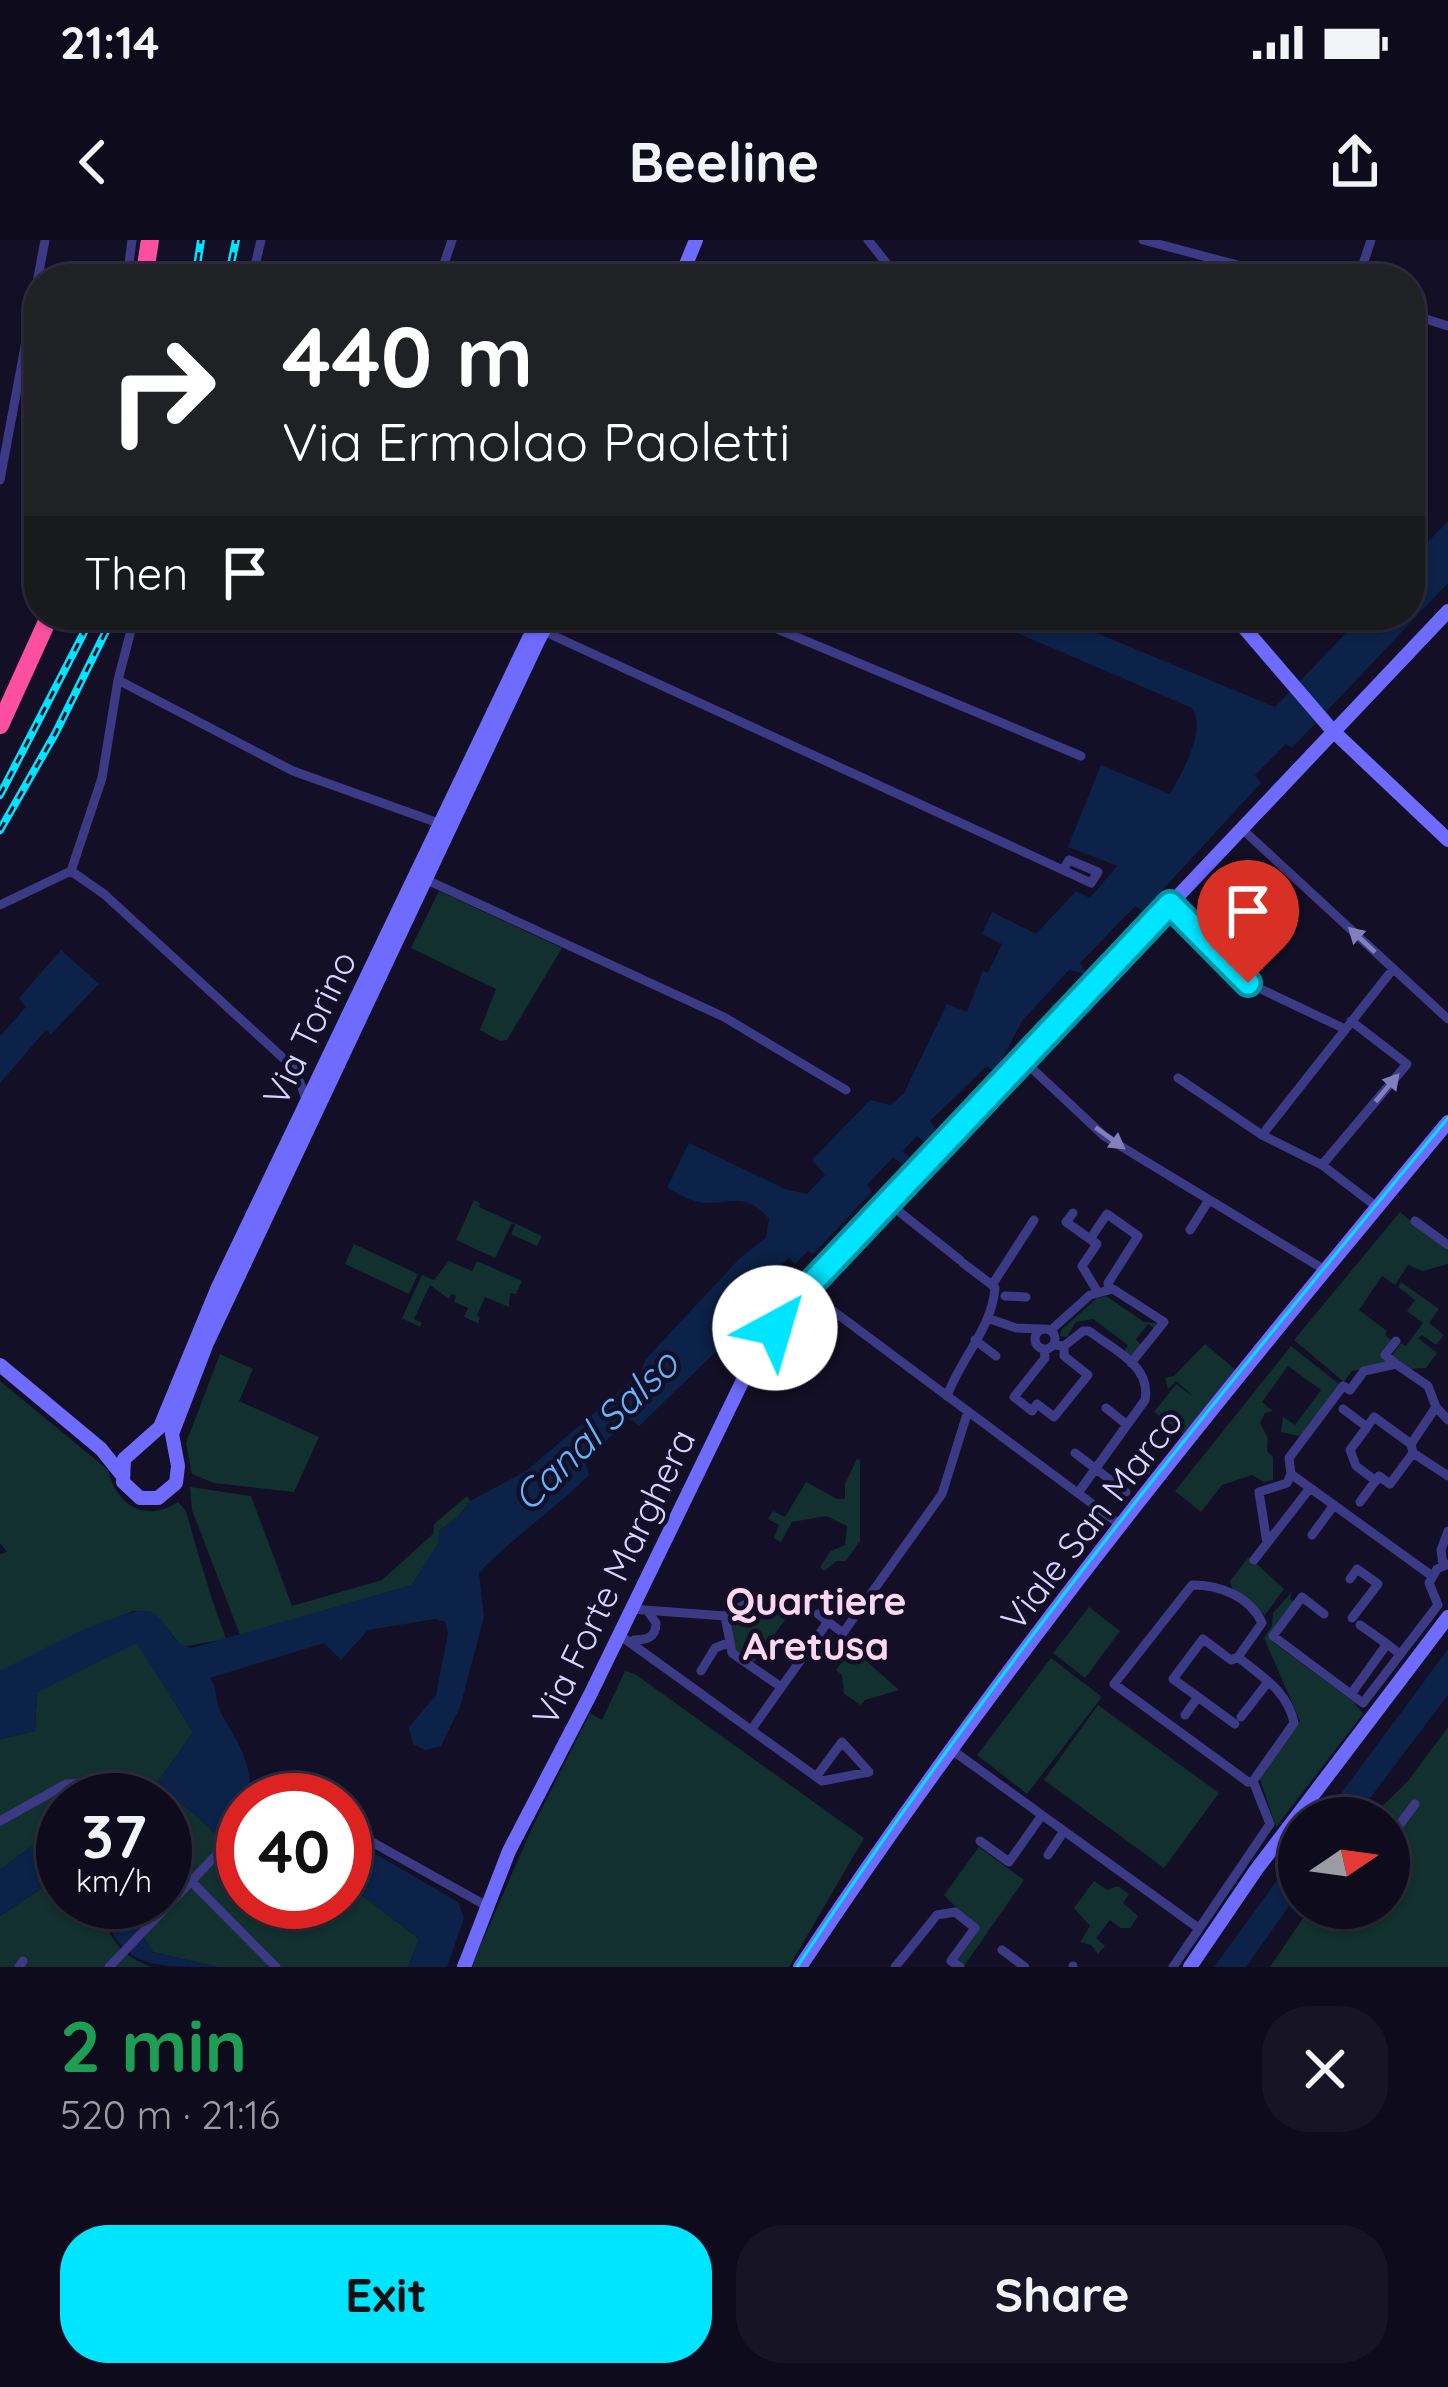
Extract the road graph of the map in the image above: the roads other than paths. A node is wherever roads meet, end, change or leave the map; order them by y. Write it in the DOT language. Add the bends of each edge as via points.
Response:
graph roads {
  1 [pos="868,240"];
  2 [pos="1143,240"];
  3 [pos="888,264"];
  4 [pos="1233,264"];
  5 [pos="24,352"];
  6 [pos="0,480"];
  7 [pos="1448,611"];
  8 [pos="31,630"];
  9 [pos="43,630"];
  10 [pos="132,630"];
  11 [pos="539,630"];
  12 [pos="540,630"];
  13 [pos="542,630"];
  14 [pos="780,630"];
  15 [pos="1246,630"];
  16 [pos="118,680"];
  17 [pos="0,700"];
  18 [pos="0,724"];
  19 [pos="1328,727"];
  20 [pos="1082,756"];
  21 [pos="441,824"];
  22 [pos="1241,828"];
  23 [pos="1448,840"];
  24 [pos="1064,870"];
  25 [pos="71,871"];
  26 [pos="427,880"];
  27 [pos="1170,904"];
  28 [pos="0,905"];
  29 [pos="1393,969"];
  30 [pos="1448,1019"];
  31 [pos="1348,1025"];
  32 [pos="1023,1060"];
  33 [pos="295,1070"];
  34 [pos="321,1072"];
  35 [pos="1178,1078"];
  36 [pos="846,1090"];
  37 [pos="307,1102"];
  38 [pos="1448,1122"];
  39 [pos="1262,1135"];
  40 [pos="1322,1166"];
  41 [pos="1209,1200"];
  42 [pos="887,1202"];
  43 [pos="1377,1207"];
  44 [pos="1069,1218"];
  45 [pos="1034,1220"];
  46 [pos="1414,1221"];
  47 [pos="1190,1230"];
  48 [pos="1094,1242"];
  49 [pos="1448,1245"];
  50 [pos="1324,1270"];
  51 [pos="992,1286"];
  52 [pos="805,1290"];
  53 [pos="1103,1290"];
  54 [pos="1005,1295"];
  55 [pos="1026,1298"];
  56 [pos="990,1319"];
  57 [pos="1016,1328"];
  58 [pos="1046,1329"];
  59 [pos="975,1340"];
  60 [pos="1396,1341"];
  61 [pos="1049,1346"];
  62 [pos="995,1356"];
  63 [pos="1131,1363"];
  64 [pos="1396,1364"];
  65 [pos="0,1365"];
  66 [pos="947,1396"];
  67 [pos="1436,1407"];
  68 [pos="1106,1408"];
  69 [pos="1343,1409"];
  70 [pos="968,1411"];
  71 [pos="1448,1420"];
  72 [pos="1126,1424"];
  73 [pos="1367,1427"];
  74 [pos="138,1446"];
  75 [pos="101,1449"];
  76 [pos="1412,1449"];
  77 [pos="1075,1453"];
  78 [pos="173,1454"];
  79 [pos="1097,1470"];
  80 [pos="121,1474"];
  81 [pos="1292,1474"];
  82 [pos="1448,1476"];
  83 [pos="1378,1478"];
  84 [pos="1310,1488"];
  85 [pos="1126,1492"];
  86 [pos="1078,1493"];
  87 [pos="1360,1502"];
  88 [pos="1334,1505"];
  89 [pos="1122,1526"];
  90 [pos="1448,1531"];
  91 [pos="1312,1535"];
  92 [pos="1267,1543"];
  93 [pos="1254,1560"];
  94 [pos="1378,1564"];
  95 [pos="1446,1564"];
  96 [pos="1432,1576"];
  97 [pos="1350,1579"];
  98 [pos="1375,1582"];
  99 [pos="756,1598"];
  100 [pos="639,1610"];
  101 [pos="1443,1611"];
  102 [pos="818,1613"];
  103 [pos="1324,1614"];
  104 [pos="725,1616"];
  105 [pos="827,1622"];
  106 [pos="1429,1630"];
  107 [pos="626,1637"];
  108 [pos="730,1642"];
  109 [pos="1387,1644"];
  110 [pos="1400,1654"];
  111 [pos="1238,1658"];
  112 [pos="701,1671"];
  113 [pos="1268,1682"];
  114 [pos="781,1688"];
  115 [pos="1351,1694"];
  116 [pos="1198,1697"];
  117 [pos="1185,1715"];
  118 [pos="751,1730"];
  119 [pos="952,1750"];
  120 [pos="816,1777"];
  121 [pos="1253,1781"];
  122 [pos="36,1801"];
  123 [pos="1415,1804"];
  124 [pos="1410,1811"];
  125 [pos="1042,1815"];
  126 [pos="0,1821"];
  127 [pos="1064,1832"];
  128 [pos="980,1841"];
  129 [pos="372,1843"];
  130 [pos="216,1855"];
  131 [pos="1048,1855"];
  132 [pos="192,1880"];
  133 [pos="485,1905"];
  134 [pos="1197,1928"];
  135 [pos="145,1929"];
  136 [pos="1002,1950"];
  137 [pos="109,1967"];
  138 [pos="276,1967"];
  139 [pos="464,1967"];
  140 [pos="800,1967"];
  141 [pos="895,1967"];
  142 [pos="960,1967"];
  143 [pos="1025,1967"];
  144 [pos="1173,1967"];
  145 [pos="1190,1967"];
  1 -- 3 [label="street"];
  2 -- 4 [label="street"];
  5 -- 6 [label="street"];
  7 -- 19 [label="street, Via Forte Marghera"];
  8 -- 17 [label="highway"];
  9 -- 18 [label="highway"];
  10 -- 16 [label="street"];
  11 -- 21 [label="street, Via Torino"];
  12 -- 26 [label="street, Via Torino"];
  13 -- 24 [label="street"];
  14 -- 20 [label="street"];
  15 -- 19 [label="street"];
  16 -- 21 [label="street" via="293,771"];
  16 -- 25 [label="street" via="102,778"];
  19 -- 22 [label="street, Via Forte Marghera"];
  19 -- 23 [label="street"];
  21 -- 34 [label="street, Via Torino"];
  22 -- 27 [label="street, Via Forte Marghera"];
  29 -- 22 [label="street, one-way"];
  25 -- 28 [label="street"];
  25 -- 33 [label="street"];
  26 -- 36 [label="street" via="724,1017"];
  26 -- 78 [label="street, Via Torino" via="214,1327 175,1424"];
  27 -- 31 [label="street" via="1248,983"];
  27 -- 32 [label="street, Via Forte Marghera"];
  29 -- 30 [label="street"];
  29 -- 31 [label="street"];
  31 -- 39 [label="street"];
  40 -- 31 [label="street, one-way" via="1407,1064"];
  32 -- 41 [label="street, one-way" via="1104,1136"];
  32 -- 42 [label="street, Via Forte Marghera"];
  33 -- 34 [label="street"];
  33 -- 37 [label="street"];
  34 -- 37 [label="street, Via Torino"];
  35 -- 39 [label="street"];
  37 -- 74 [label="street, Via Torino" via="160,1427"];
  38 -- 43 [label="street, Viale San Marco"];
  39 -- 40 [label="street"];
  40 -- 43 [label="street"];
  41 -- 47 [label="street"];
  41 -- 50 [label="street"];
  42 -- 51 [label="street"];
  42 -- 52 [label="street, Via Forte Marghera"];
  43 -- 50 [label="street, Viale San Marco"];
  44 -- 48 [label="street"];
  45 -- 51 [label="street"];
  46 -- 49 [label="street"];
  48 -- 53 [label="street" via="1082,1266"];
  48 -- 53 [label="street" via="1106,1217 1138,1236"];
  50 -- 89 [label="street, Viale San Marco"];
  51 -- 56 [label="street"];
  52 -- 66 [label="street"];
  52 -- 100 [label="street, Via Forte Marghera" via="744,1378"];
  53 -- 58 [label="street"];
  53 -- 63 [label="street" via="1164,1322"];
  54 -- 55 [label="street"];
  56 -- 57 [label="street"];
  56 -- 59 [label="street"];
  57 -- 58 [label="street"];
  57 -- 61 [label="street"];
  58 -- 61 [label="street" via="1055,1335"];
  58 -- 61 [label="street" via="1035,1337"];
  59 -- 62 [label="street"];
  59 -- 66 [label="street"];
  60 -- 64 [label="street" via="1385,1355"];
  61 -- 61 [label="street" via="1012,1396 1056,1419 1088,1375"];
  61 -- 63 [label="street" via="1089,1331"];
  63 -- 72 [label="street" via="1145,1376 1147,1393"];
  64 -- 67 [label="street" via="1428,1386"];
  64 -- 81 [label="street" via="1364,1371 1350,1390 1343,1386 1288,1458"];
  65 -- 75 [label="street"];
  66 -- 70 [label="street"];
  67 -- 71 [label="street"];
  67 -- 76 [label="street"];
  68 -- 72 [label="street"];
  69 -- 73 [label="street"];
  70 -- 86 [label="street"];
  70 -- 105 [label="street" via="942,1494 843,1633"];
  72 -- 79 [label="street"];
  73 -- 76 [label="street" via="1375,1417"];
  73 -- 83 [label="street" via="1350,1450 1356,1466"];
  74 -- 75 [label="street"];
  74 -- 78 [label="street" via="162,1445"];
  74 -- 80 [label="street, Via Torino"];
  75 -- 80 [label="street"];
  76 -- 82 [label="street"];
  76 -- 83 [label="street" via="1390,1484"];
  77 -- 79 [label="street"];
  78 -- 80 [label="street, Via Torino" via="176,1484 158,1498 134,1495"];
  79 -- 85 [label="street"];
  79 -- 86 [label="street"];
  81 -- 84 [label="street"];
  81 -- 92 [label="street" via="1259,1492"];
  83 -- 87 [label="street"];
  84 -- 88 [label="street"];
  84 -- 92 [label="street"];
  86 -- 89 [label="street"];
  88 -- 91 [label="street"];
  88 -- 96 [label="street"];
  89 -- 119 [label="street, Viale San Marco"];
  90 -- 95 [label="street"];
  92 -- 93 [label="street"];
  94 -- 98 [label="street"];
  95 -- 96 [label="street"];
  96 -- 101 [label="street" via="1430,1591"];
  97 -- 98 [label="street" via="1358,1569"];
  98 -- 109 [label="street" via="1356,1622"];
  99 -- 104 [label="street"];
  100 -- 104 [label="street"];
  100 -- 107 [label="street, Via Forte Marghera"];
  100 -- 107 [label="street" via="656,1623 654,1632"];
  101 -- 106 [label="street"];
  102 -- 105 [label="street"];
  103 -- 115 [label="street" via="1302,1598 1273,1636"];
  104 -- 108 [label="street"];
  105 -- 114 [label="street"];
  106 -- 110 [label="street"];
  106 -- 145 [label="street"];
  107 -- 118 [label="street"];
  107 -- 133 [label="street, Via Forte Marghera"];
  108 -- 112 [label="street" via="715,1648"];
  108 -- 114 [label="street" via="732,1653"];
  109 -- 110 [label="street"];
  109 -- 115 [label="street"];
  110 -- 115 [label="street" via="1363,1703"];
  111 -- 113 [label="street"];
  111 -- 116 [label="street" via="1203,1639 1173,1679"];
  111 -- 121 [label="street" via="1260,1615 1220,1585 1192,1585 1114,1684"];
  113 -- 116 [label="street" via="1238,1720"];
  113 -- 121 [label="street" via="1282,1693 1294,1724"];
  114 -- 118 [label="street"];
  116 -- 117 [label="street"];
  118 -- 120 [label="street"];
  119 -- 125 [label="street"];
  119 -- 140 [label="street, Viale San Marco"];
  120 -- 120 [label="street" via="822,1781 868,1772 842,1742"];
  121 -- 134 [label="street" via="1270,1824"];
  122 -- 126 [label="street"];
  123 -- 124 [label="street"];
  125 -- 127 [label="street"];
  125 -- 128 [label="street" via="1009,1862"];
  127 -- 131 [label="street"];
  127 -- 134 [label="street"];
  129 -- 133 [label="street"];
  130 -- 132 [label="street"];
  132 -- 138 [label="street"];
  133 -- 139 [label="street, Via Forte Marghera"];
  134 -- 144 [label="street"];
  135 -- 137 [label="street"];
  136 -- 143 [label="street"];
  141 -- 142 [label="street" via="937,1915 955,1912 975,1928 951,1961"];
}
